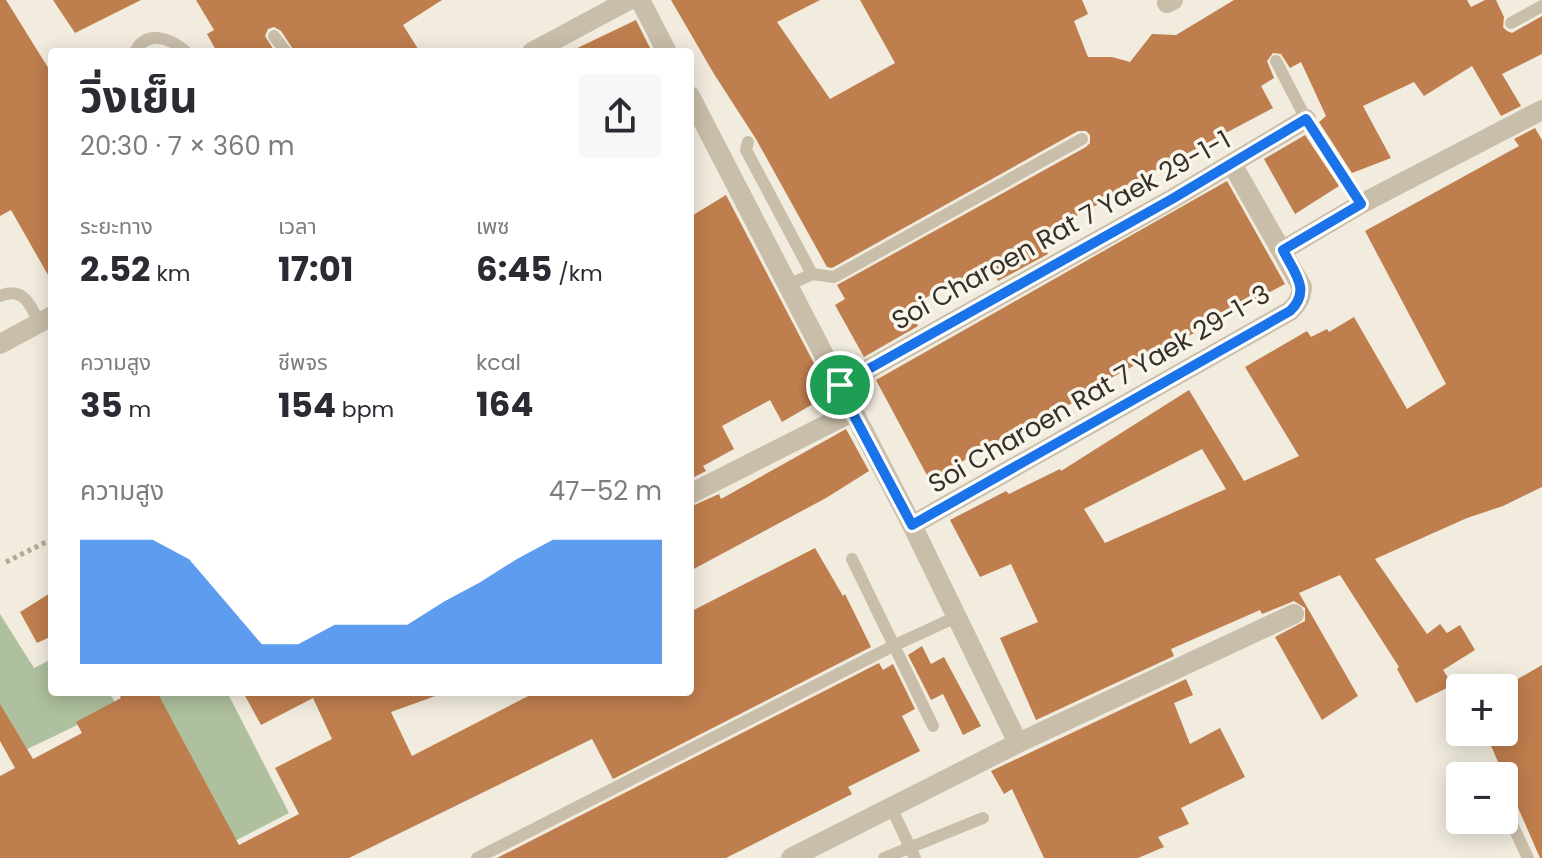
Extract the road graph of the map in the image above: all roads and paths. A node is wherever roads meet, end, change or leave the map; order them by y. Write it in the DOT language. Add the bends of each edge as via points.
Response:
graph roads {
  1 [pos="629,0"];
  2 [pos="640,0"];
  3 [pos="1542,6"];
  4 [pos="1511,23"];
  5 [pos="274,36"];
  6 [pos="137,48"];
  7 [pos="179,48"];
  8 [pos="283,48"];
  9 [pos="539,48"];
  10 [pos="665,48"];
  11 [pos="1276,61"];
  12 [pos="694,104"];
  13 [pos="1542,110"];
  14 [pos="1306,119"];
  15 [pos="1082,139"];
  16 [pos="748,142"];
  17 [pos="1232,164"];
  18 [pos="1361,204"];
  19 [pos="1283,250"];
  20 [pos="812,274"];
  21 [pos="789,285"];
  22 [pos="0,296"];
  23 [pos="45,320"];
  24 [pos="0,344"];
  25 [pos="840,385"];
  26 [pos="852,412"];
  27 [pos="694,492"];
  28 [pos="912,525"];
  29 [pos="48,541"];
  30 [pos="852,559"];
  31 [pos="6,562"];
  32 [pos="1294,614"];
  33 [pos="956,617"];
  34 [pos="893,646"];
  35 [pos="933,726"];
  36 [pos="1018,743"];
  37 [pos="891,807"];
  38 [pos="983,818"];
  39 [pos="1517,834"];
  40 [pos="912,853"];
  41 [pos="477,858"];
  42 [pos="791,858"];
  43 [pos="884,858"];
  44 [pos="1528,858"];
  1 -- 9 [label="street"];
  2 -- 10 [label="street"];
  3 -- 4 [label="lane"];
  5 -- 8 [label="lane"];
  6 -- 7 [label="lane" via="151,37 161,37"];
  11 -- 14 [label="lane"];
  12 -- 21 [label="street"];
  13 -- 18 [label="street"];
  14 -- 17 [label="street, Soi Charoen Rat 7 Yaek 29-1-1"];
  14 -- 18 [label="lane"];
  15 -- 20 [label="lane" via="834,277"];
  16 -- 20 [label="lane" via="746,150"];
  17 -- 19 [label="street, Soi Charoen Rat 7 Yaek 29-1-3"];
  17 -- 25 [label="street, Soi Charoen Rat 7 Yaek 29-1-1"];
  18 -- 19 [label="street"];
  19 -- 28 [label="street, Soi Charoen Rat 7 Yaek 29-1-3" via="1302,287 1301,298 1290,311"];
  20 -- 21 [label="lane"];
  21 -- 25 [label="street"];
  22 -- 23 [label="lane" via="20,295"];
  23 -- 24 [label="street"];
  25 -- 26 [label="street"];
  26 -- 27 [label="street"];
  26 -- 28 [label="street"];
  28 -- 33 [label="street"];
  29 -- 31 [label="path"];
  30 -- 34 [label="lane"];
  32 -- 36 [label="street"];
  33 -- 34 [label="lane"];
  33 -- 36 [label="street"];
  34 -- 35 [label="lane"];
  34 -- 41 [label="lane"];
  36 -- 37 [label="street"];
  37 -- 40 [label="lane"];
  37 -- 42 [label="street"];
  38 -- 40 [label="lane"];
  39 -- 44 [label="lane"];
  40 -- 43 [label="lane"];
}
